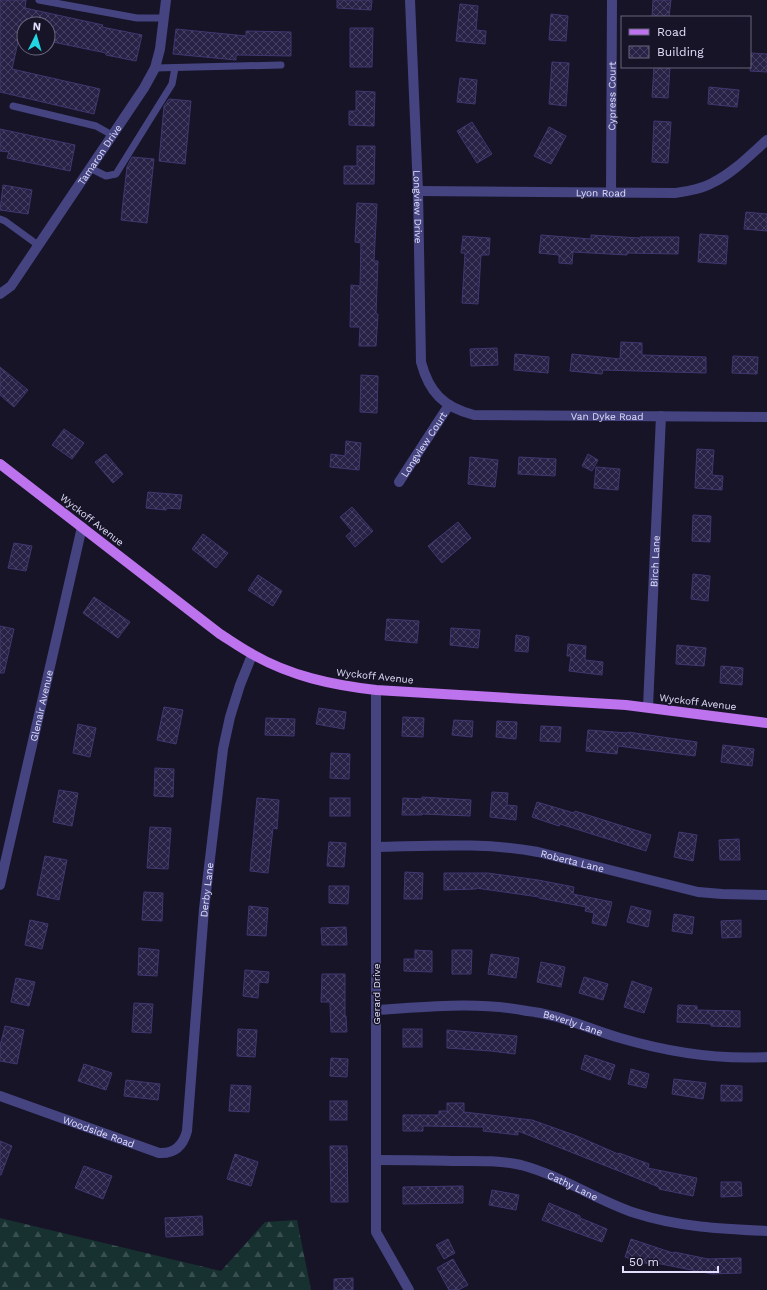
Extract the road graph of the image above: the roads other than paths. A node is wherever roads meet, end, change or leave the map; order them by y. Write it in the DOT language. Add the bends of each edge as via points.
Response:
graph roads {
  1 [pos="39,0"];
  2 [pos="166,0"];
  3 [pos="410,0"];
  4 [pos="612,0"];
  5 [pos="163,18"];
  6 [pos="281,65"];
  7 [pos="155,68"];
  8 [pos="175,68"];
  9 [pos="13,106"];
  10 [pos="112,135"];
  11 [pos="767,140"];
  12 [pos="90,168"];
  13 [pos="418,191"];
  14 [pos="611,193"];
  15 [pos="0,220"];
  16 [pos="38,245"];
  17 [pos="0,294"];
  18 [pos="449,405"];
  19 [pos="661,416"];
  20 [pos="767,417"];
  21 [pos="0,464"];
  22 [pos="399,482"];
  23 [pos="82,527"];
  24 [pos="252,655"];
  25 [pos="376,690"];
  26 [pos="648,707"];
  27 [pos="767,723"];
  28 [pos="376,847"];
  29 [pos="0,885"];
  30 [pos="767,894"];
  31 [pos="376,1010"];
  32 [pos="767,1057"];
  33 [pos="0,1096"];
  34 [pos="187,1131"];
  35 [pos="376,1160"];
  36 [pos="767,1231"];
  37 [pos="409,1290"];
  1 -- 5 [label="lane" via="137,18"];
  2 -- 5 [label="street, Tamaron Drive"];
  3 -- 13 [label="street, Longview Drive"];
  4 -- 14 [label="street, Cypress Court"];
  5 -- 7 [label="street, Tamaron Drive"];
  6 -- 8 [label="lane"];
  7 -- 8 [label="lane"];
  7 -- 10 [label="street, Tamaron Drive"];
  8 -- 12 [label="lane" via="172,84 116,174 106,176"];
  9 -- 10 [label="lane" via="96,126"];
  10 -- 12 [label="street, Tamaron Drive"];
  11 -- 14 [label="street, Lyon Road" via="730,172 713,183 695,190 675,193"];
  12 -- 16 [label="street, Tamaron Drive"];
  13 -- 14 [label="street, Lyon Road"];
  13 -- 18 [label="street, Longview Drive" via="422,362 431,388"];
  15 -- 16 [label="lane"];
  16 -- 17 [label="street, Tamaron Drive" via="10,286"];
  18 -- 19 [label="street, Van Dyke Road" via="460,412 485,416"];
  18 -- 22 [label="street, Longview Court"];
  19 -- 20 [label="street, Van Dyke Road"];
  19 -- 26 [label="street, Birch Lane"];
  21 -- 23 [label="main road, Wyckoff Avenue"];
  23 -- 24 [label="main road, Wyckoff Avenue" via="220,634"];
  23 -- 29 [label="street, Glenair Avenue"];
  24 -- 25 [label="main road, Wyckoff Avenue" via="312,679"];
  24 -- 34 [label="street, Derby Lane" via="230,717 223,749 204,908"];
  25 -- 26 [label="main road, Wyckoff Avenue"];
  25 -- 28 [label="street, Gerard Drive"];
  26 -- 27 [label="main road, Wyckoff Avenue"];
  28 -- 30 [label="street, Roberta Lane" via="511,847 698,892"];
  28 -- 31 [label="street, Gerard Drive"];
  31 -- 32 [label="street, Beverly Lane" via="453,1005 525,1010 557,1017 620,1038 676,1051 721,1057"];
  31 -- 35 [label="street, Gerard Drive"];
  33 -- 34 [label="street, Woodside Road" via="158,1153 166,1153 181,1145"];
  35 -- 36 [label="street, Cathy Lane" via="490,1161 519,1165 564,1180 604,1201 635,1213 689,1226"];
  35 -- 37 [label="street, Gerard Drive" via="376,1232"];
}
